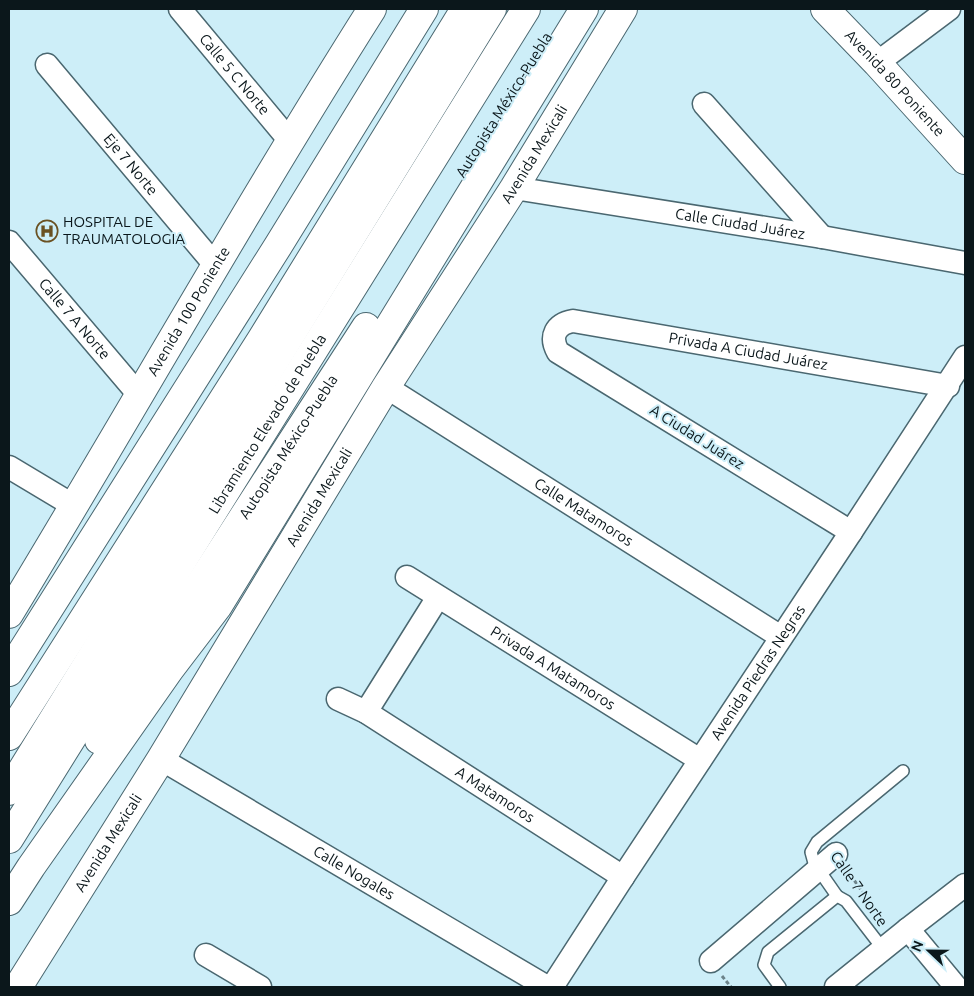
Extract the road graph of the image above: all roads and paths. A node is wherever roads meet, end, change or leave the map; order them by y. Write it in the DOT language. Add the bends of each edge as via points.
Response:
graph roads {
  1 [pos="180,9"];
  2 [pos="424,9"];
  3 [pos="465,9"];
  4 [pos="492,9"];
  5 [pos="526,9"];
  6 [pos="564,9"];
  7 [pos="584,9"];
  8 [pos="622,9"];
  9 [pos="825,9"];
  10 [pos="949,9"];
  11 [pos="367,11"];
  12 [pos="877,63"];
  13 [pos="47,65"];
  14 [pos="704,104"];
  15 [pos="290,141"];
  16 [pos="965,160"];
  17 [pos="514,188"];
  18 [pos="822,237"];
  19 [pos="9,242"];
  20 [pos="965,263"];
  21 [pos="215,265"];
  22 [pos="554,334"];
  23 [pos="965,357"];
  24 [pos="948,386"];
  25 [pos="386,387"];
  26 [pos="139,396"];
  27 [pos="9,467"];
  28 [pos="74,506"];
  29 [pos="851,532"];
  30 [pos="407,577"];
  31 [pos="438,597"];
  32 [pos="9,614"];
  33 [pos="781,637"];
  34 [pos="9,672"];
  35 [pos="338,699"];
  36 [pos="366,712"];
  37 [pos="9,736"];
  38 [pos="161,759"];
  39 [pos="700,760"];
  40 [pos="903,771"];
  41 [pos="9,791"];
  42 [pos="9,839"];
  43 [pos="829,846"];
  44 [pos="818,868"];
  45 [pos="622,877"];
  46 [pos="9,883"];
  47 [pos="965,885"];
  48 [pos="837,896"];
  49 [pos="9,901"];
  50 [pos="895,939"];
  51 [pos="206,955"];
  52 [pos="711,961"];
  53 [pos="18,987"];
  54 [pos="260,987"];
  55 [pos="546,987"];
  56 [pos="552,987"];
  57 [pos="780,987"];
  58 [pos="836,987"];
  59 [pos="956,987"];
  1 -- 15 [label="street, Calle 5 C Norte"];
  2 -- 34 [label="main road"];
  3 -- 37 [label="main road" via="255,349"];
  4 -- 41 [label="main road, Libramiento Elevado de Puebla"];
  5 -- 42 [label="main road, Libramiento Elevado de Puebla"];
  6 -- 46 [label="main road, Autopista México-Puebla" via="347,358"];
  7 -- 49 [label="main road" via="218,606 170,668"];
  8 -- 17 [label="main road, Avenida Mexicali"];
  9 -- 12 [label="main road, Avenida 80 Poniente"];
  10 -- 12 [label="street"];
  11 -- 15 [label="main road, Avenida 100 Poniente"];
  12 -- 16 [label="main road, Avenida 80 Poniente"];
  13 -- 21 [label="street, Eje 7 Norte"];
  14 -- 18 [label="street"];
  15 -- 21 [label="main road, Avenida 100 Poniente"];
  17 -- 18 [label="street, Calle Ciudad Juárez"];
  17 -- 25 [label="main road, Avenida Mexicali"];
  18 -- 20 [label="street, Calle Ciudad Juárez"];
  19 -- 26 [label="street, Calle 7 A Norte"];
  21 -- 26 [label="main road, Avenida 100 Poniente"];
  22 -- 24 [label="street, Privada A Ciudad Juárez" via="558,327 573,320"];
  22 -- 29 [label="street, A Ciudad Juárez" via="558,352"];
  23 -- 24 [label="street, Avenida Piedras Negras"];
  24 -- 29 [label="street, Avenida Piedras Negras"];
  25 -- 33 [label="street, Calle Matamoros"];
  25 -- 38 [label="main road, Avenida Mexicali"];
  26 -- 28 [label="main road, Avenida 100 Poniente"];
  27 -- 28 [label="street"];
  28 -- 32 [label="main road, Avenida 100 Poniente"];
  29 -- 33 [label="street, Avenida Piedras Negras"];
  30 -- 31 [label="street, Privada A Matamoros"];
  31 -- 36 [label="street"];
  31 -- 39 [label="street, Privada A Matamoros"];
  33 -- 39 [label="street, Avenida Piedras Negras"];
  35 -- 36 [label="street, A Matamoros"];
  36 -- 45 [label="street, A Matamoros"];
  38 -- 53 [label="main road, Avenida Mexicali"];
  38 -- 55 [label="street, Calle Nogales"];
  39 -- 45 [label="street, Avenida Piedras Negras"];
  40 -- 43 [label="lane"];
  43 -- 44 [label="street"];
  43 -- 50 [label="path, Calle 7 Norte"];
  44 -- 48 [label="lane"];
  44 -- 52 [label="street"];
  45 -- 56 [label="street, Avenida Piedras Negras"];
  47 -- 50 [label="street"];
  48 -- 50 [label="lane"];
  48 -- 57 [label="lane" via="768,952 764,965"];
  50 -- 58 [label="street"];
  50 -- 59 [label="street, Calle 7 Norte"];
  51 -- 54 [label="street"];
}
